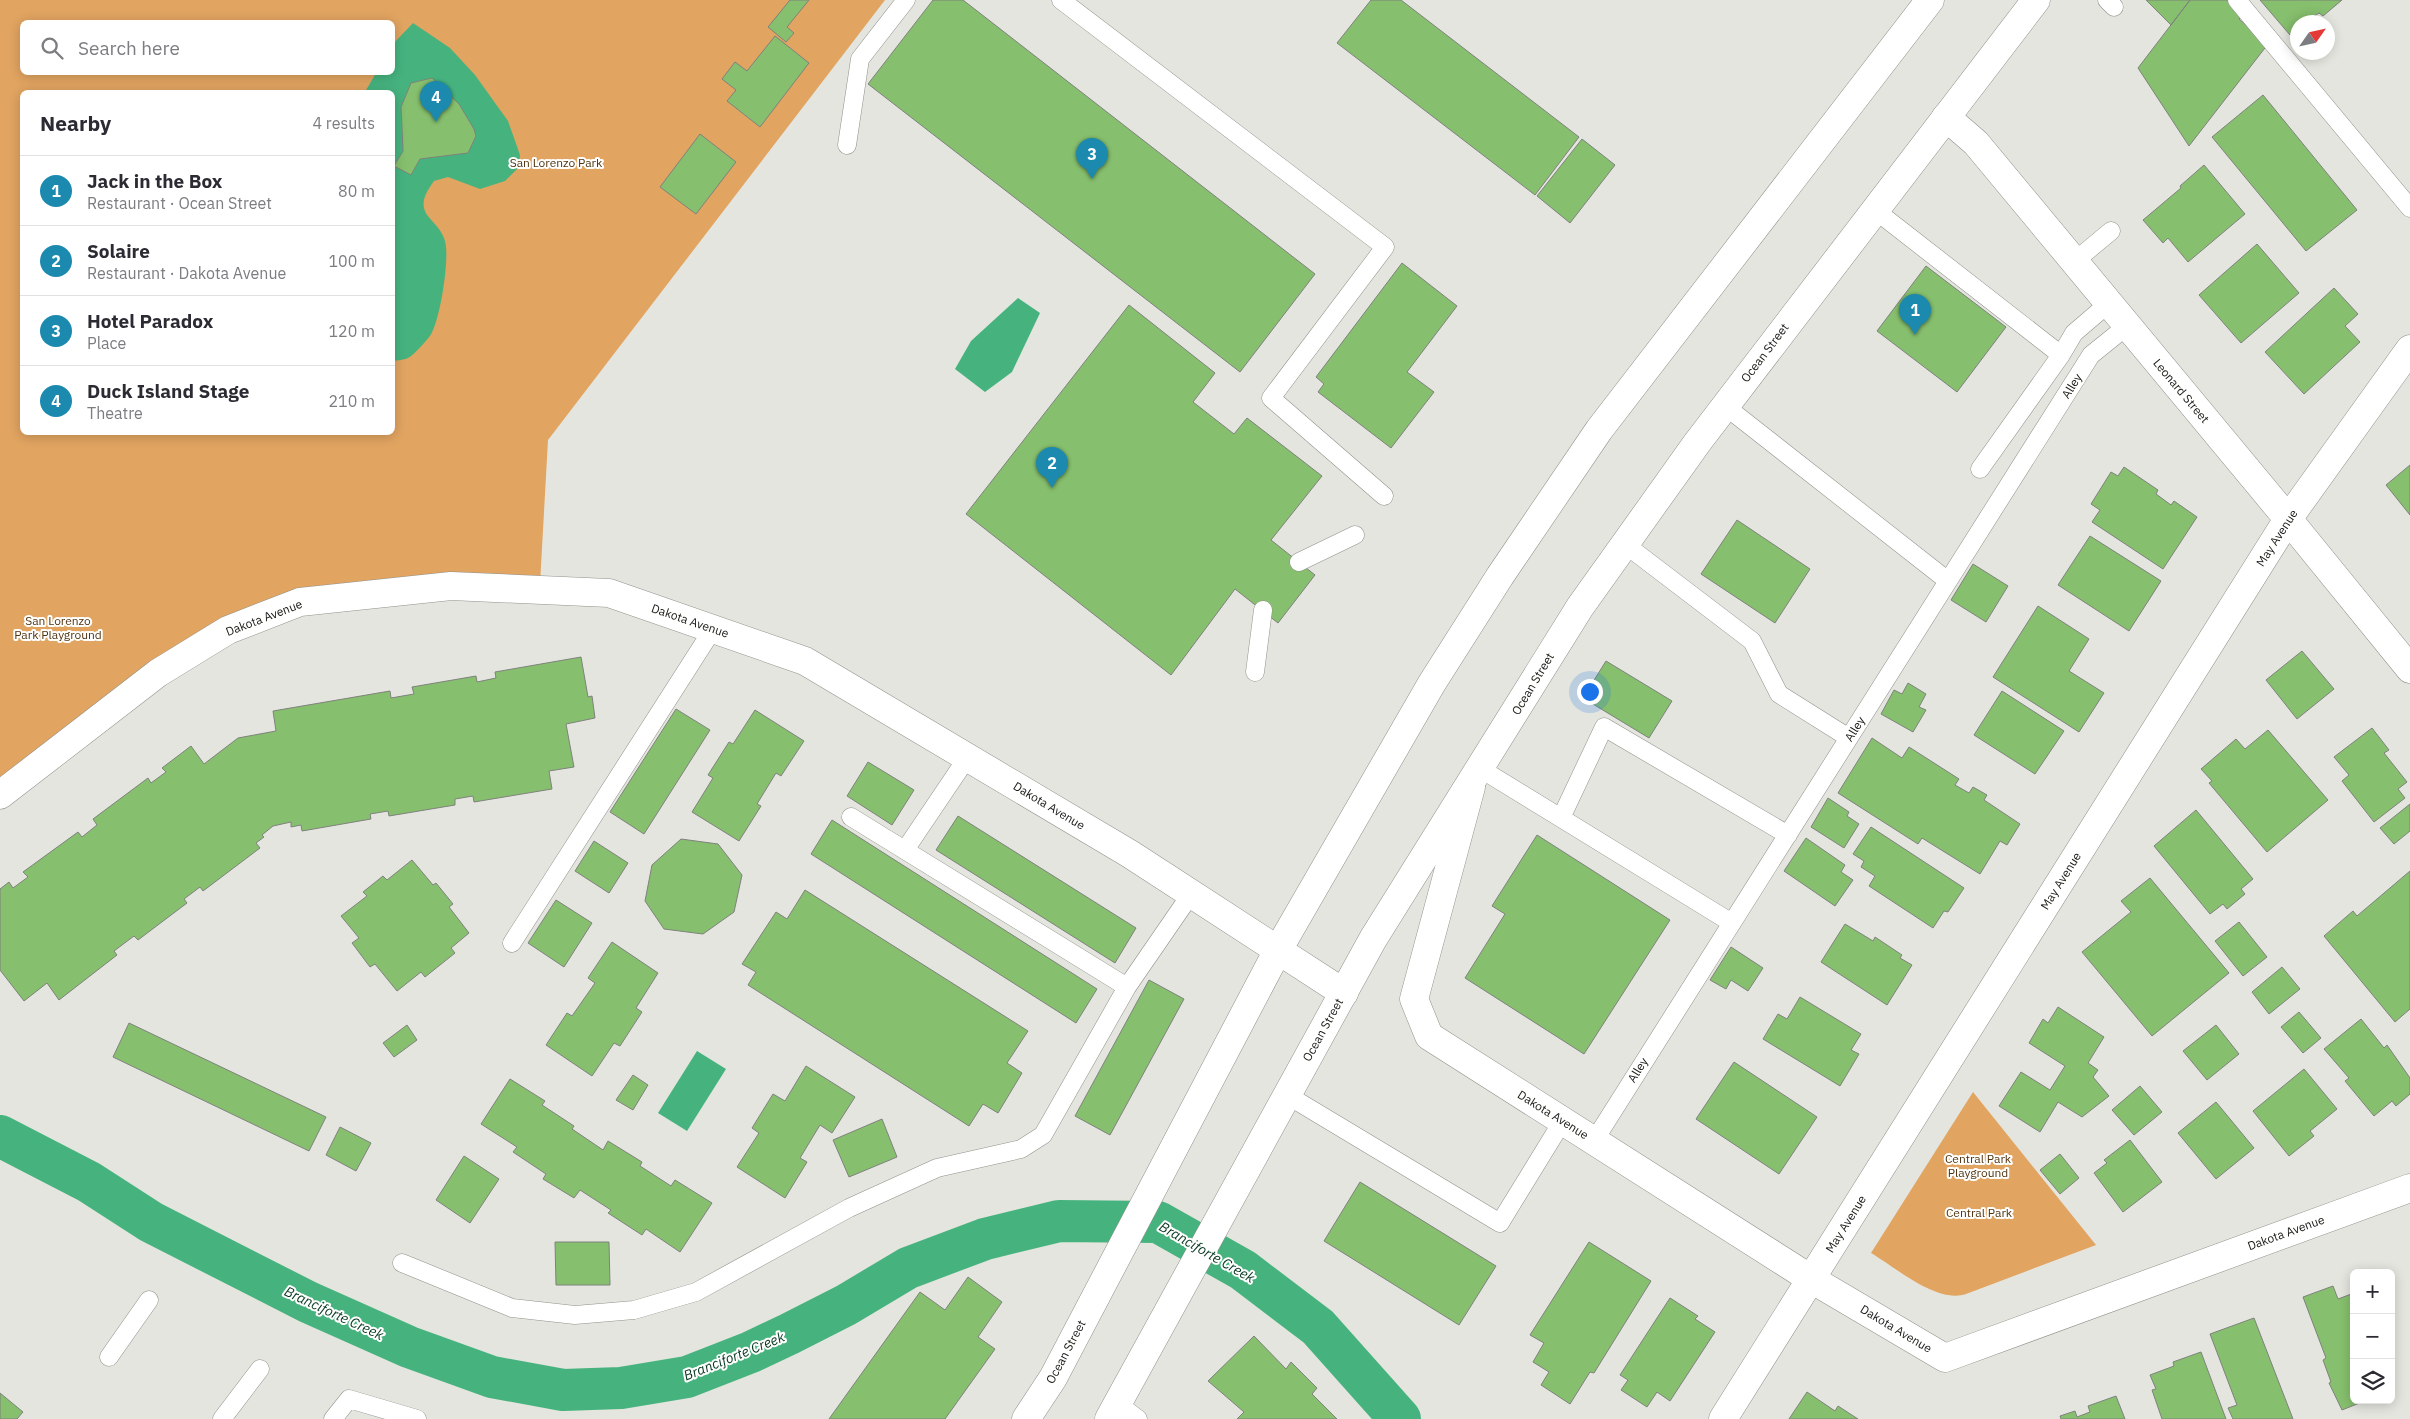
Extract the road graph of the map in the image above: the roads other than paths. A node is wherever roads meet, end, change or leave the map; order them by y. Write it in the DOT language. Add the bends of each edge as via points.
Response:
graph roads {
  1 [pos="906,0"];
  2 [pos="1061,0"];
  3 [pos="1930,0"];
  4 [pos="2036,0"];
  5 [pos="2237,0"];
  6 [pos="1946,117"];
  7 [pos="846,145"];
  8 [pos="2410,208"];
  9 [pos="1874,210"];
  10 [pos="2111,231"];
  11 [pos="2075,261"];
  12 [pos="2109,304"];
  13 [pos="2127,326"];
  14 [pos="2410,349"];
  15 [pos="2061,355"];
  16 [pos="1725,406"];
  17 [pos="1980,469"];
  18 [pos="1384,496"];
  19 [pos="2288,518"];
  20 [pos="1355,535"];
  21 [pos="1626,544"];
  22 [pos="1299,562"];
  23 [pos="1948,581"];
  24 [pos="1263,610"];
  25 [pos="713,629"];
  26 [pos="2410,670"];
  27 [pos="1255,672"];
  28 [pos="1849,738"];
  29 [pos="967,758"];
  30 [pos="1477,775"];
  31 [pos="0,794"];
  32 [pos="851,817"];
  33 [pos="1561,818"];
  34 [pos="1788,834"];
  35 [pos="905,850"];
  36 [pos="1191,894"];
  37 [pos="1732,923"];
  38 [pos="512,943"];
  39 [pos="1278,950"];
  40 [pos="1127,987"];
  41 [pos="1344,993"];
  42 [pos="1287,1096"];
  43 [pos="1562,1122"];
  44 [pos="1594,1141"];
  45 [pos="2410,1188"];
  46 [pos="402,1263"];
  47 [pos="1811,1280"];
  48 [pos="149,1300"];
  49 [pos="109,1357"];
  50 [pos="260,1370"];
  51 [pos="1122,1414"];
  52 [pos="222,1419"];
  53 [pos="333,1419"];
  54 [pos="417,1419"];
  55 [pos="1026,1419"];
  56 [pos="1723,1419"];
  1 -- 7 [label="lane" via="860,59"];
  2 -- 18 [label="lane" via="1385,247 1270,398"];
  3 -- 39 [label="street, Ocean Street" via="1599,430 1432,683"];
  4 -- 6 [label="street, Ocean Street"];
  5 -- 8 [label="lane"];
  6 -- 9 [label="street, Ocean Street"];
  6 -- 11 [label="street, Leonard Street" via="1976,143"];
  9 -- 15 [label="lane"];
  9 -- 16 [label="street, Ocean Street"];
  10 -- 11 [label="lane"];
  11 -- 12 [label="street, Leonard Street"];
  12 -- 13 [label="street, Leonard Street"];
  12 -- 15 [label="lane" via="2074,333"];
  13 -- 19 [label="street, Leonard Street"];
  13 -- 23 [label="lane, Alley" via="2092,354"];
  14 -- 19 [label="street, May Avenue"];
  15 -- 17 [label="lane"];
  16 -- 21 [label="street, Ocean Street"];
  16 -- 23 [label="lane"];
  19 -- 26 [label="street, Leonard Street"];
  19 -- 47 [label="street, May Avenue"];
  20 -- 22 [label="lane"];
  21 -- 28 [label="lane" via="1752,641 1779,694"];
  21 -- 30 [label="street, Ocean Street" via="1580,607"];
  23 -- 28 [label="lane, Alley"];
  24 -- 27 [label="lane"];
  25 -- 29 [label="street, Dakota Avenue" via="805,661"];
  25 -- 31 [label="street, Dakota Avenue" via="609,593 451,586 300,602 228,630 158,673"];
  25 -- 38 [label="lane"];
  28 -- 34 [label="lane, Alley"];
  29 -- 35 [label="lane"];
  29 -- 36 [label="street, Dakota Avenue" via="1130,854"];
  30 -- 33 [label="lane"];
  30 -- 41 [label="street, Ocean Street" via="1374,939"];
  30 -- 43 [label="street, Dakota Avenue" via="1414,999 1429,1036"];
  32 -- 35 [label="lane"];
  33 -- 34 [label="lane" via="1604,726"];
  33 -- 37 [label="lane"];
  34 -- 37 [label="lane, Alley"];
  35 -- 40 [label="lane"];
  36 -- 39 [label="street, Dakota Avenue"];
  36 -- 40 [label="lane"];
  37 -- 44 [label="lane, Alley"];
  39 -- 41 [label="street, Dakota Avenue"];
  39 -- 55 [label="street, Ocean Street" via="1053,1378"];
  40 -- 46 [label="lane" via="1043,1135 1021,1149 938,1168 858,1204 696,1292 634,1310 575,1315 512,1308"];
  41 -- 42 [label="street, Ocean Street"];
  42 -- 43 [label="lane" via="1500,1223"];
  42 -- 51 [label="street, Ocean Street" via="1179,1292"];
  43 -- 44 [label="street, Dakota Avenue"];
  44 -- 47 [label="street, Dakota Avenue"];
  45 -- 47 [label="street, Dakota Avenue" via="1945,1358"];
  47 -- 56 [label="street, May Avenue"];
  48 -- 49 [label="lane"];
  50 -- 52 [label="lane"];
  53 -- 54 [label="lane" via="349,1399"];
}
